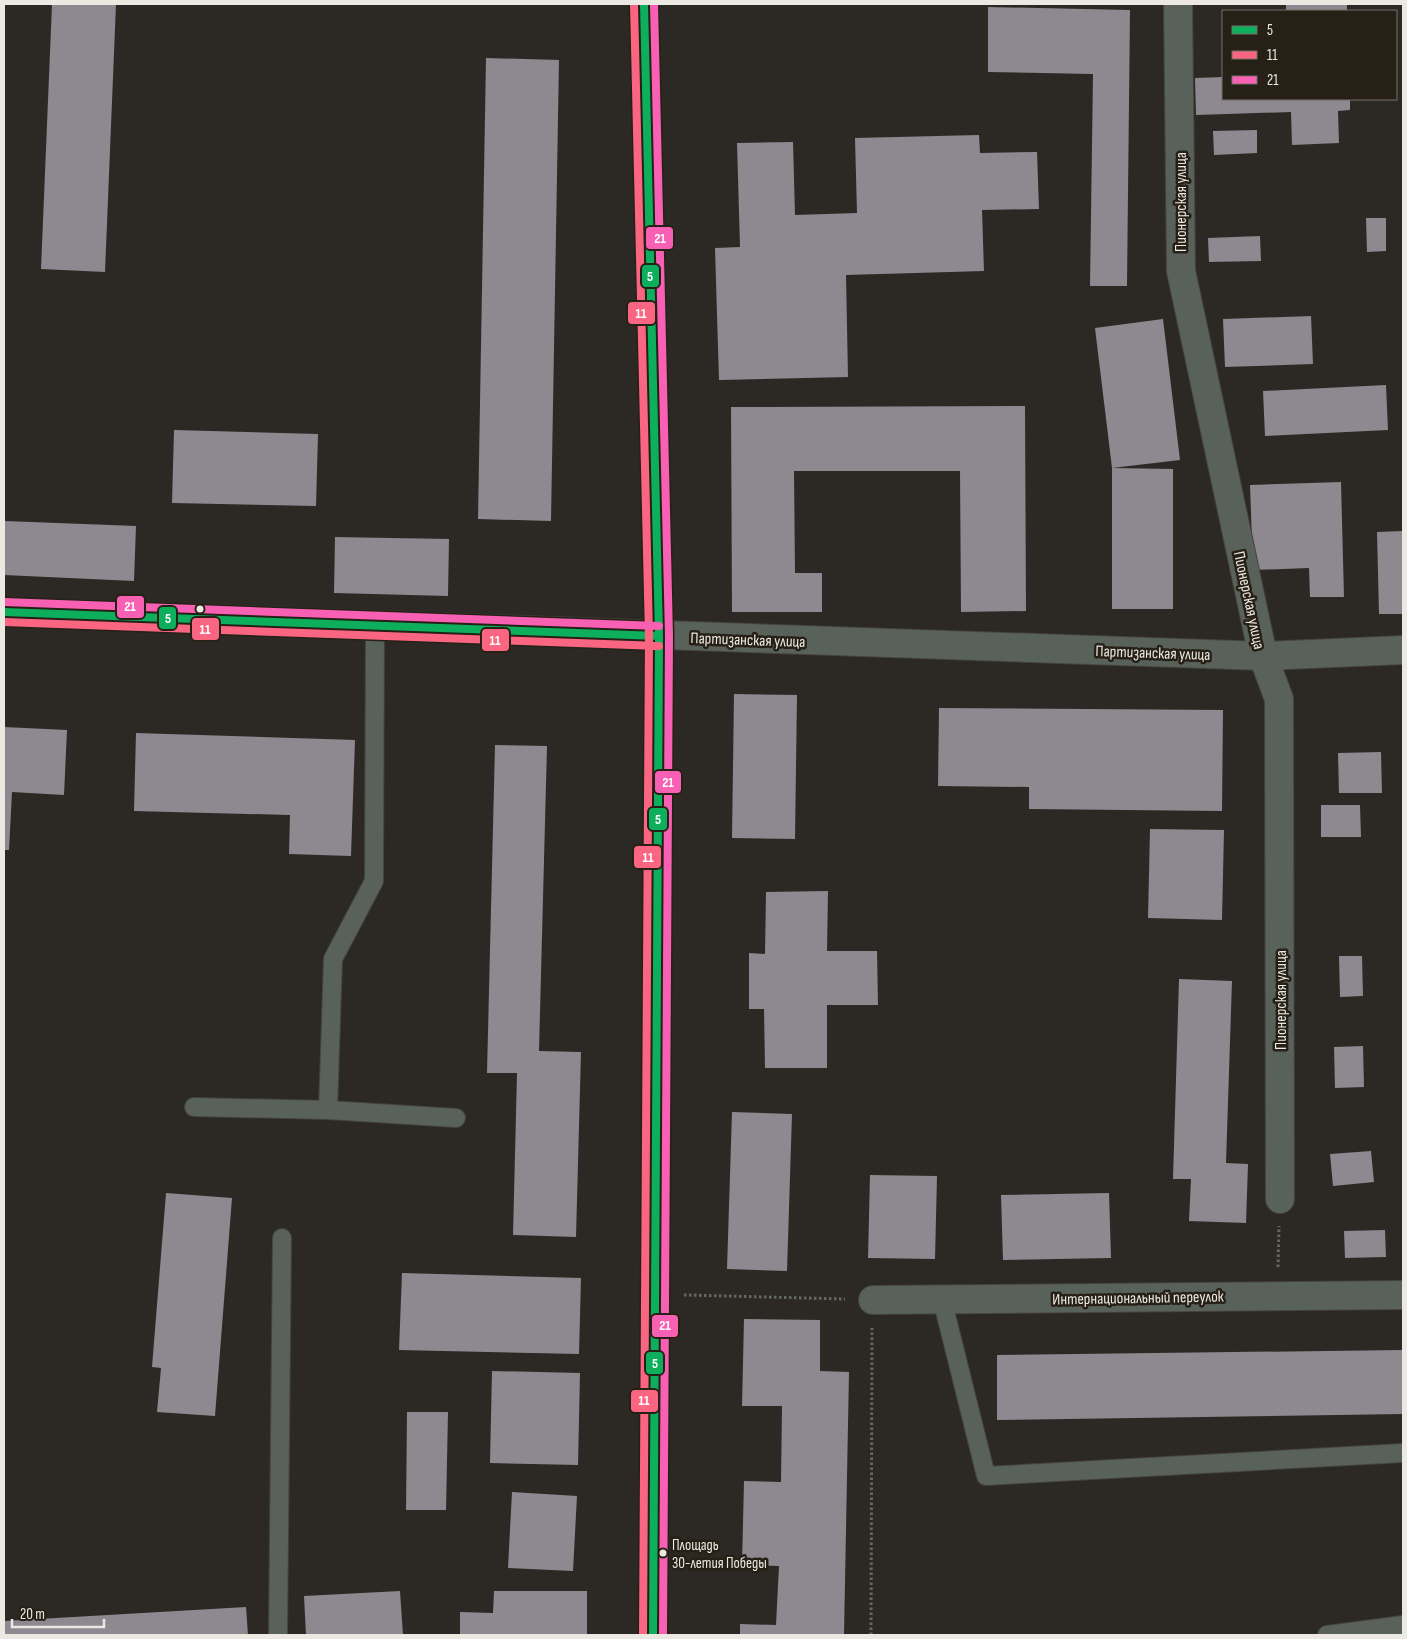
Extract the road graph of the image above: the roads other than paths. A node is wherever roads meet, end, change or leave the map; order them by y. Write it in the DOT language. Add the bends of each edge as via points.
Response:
graph roads {
  1 [pos="644,4"];
  2 [pos="1178,4"];
  3 [pos="4,612"];
  4 [pos="375,626"];
  5 [pos="659,636"];
  6 [pos="1403,650"];
  7 [pos="1262,656"];
  8 [pos="194,1107"];
  9 [pos="328,1110"];
  10 [pos="456,1118"];
  11 [pos="1280,1199"];
  12 [pos="282,1238"];
  13 [pos="1403,1295"];
  14 [pos="942,1299"];
  15 [pos="873,1300"];
  16 [pos="1403,1453"];
  17 [pos="1403,1625"];
  18 [pos="278,1635"];
  19 [pos="653,1635"];
  20 [pos="1327,1635"];
  1 -- 5 [label="main road"];
  2 -- 7 [label="street, Пионерская улица" via="1180,272"];
  3 -- 4 [label="street, Партизанская улица"];
  4 -- 5 [label="street, Партизанская улица"];
  4 -- 9 [label="lane" via="374,882 333,959"];
  5 -- 7 [label="street, Партизанская улица"];
  5 -- 19 [label="main road"];
  6 -- 7 [label="street, Партизанская улица"];
  7 -- 11 [label="street, Пионерская улица" via="1279,699"];
  8 -- 9 [label="lane"];
  9 -- 10 [label="lane"];
  12 -- 18 [label="lane"];
  13 -- 14 [label="street, Интернациональный переулок"];
  14 -- 15 [label="street, Интернациональный переулок"];
  14 -- 16 [label="lane" via="986,1476"];
  17 -- 20 [label="lane"];
}
